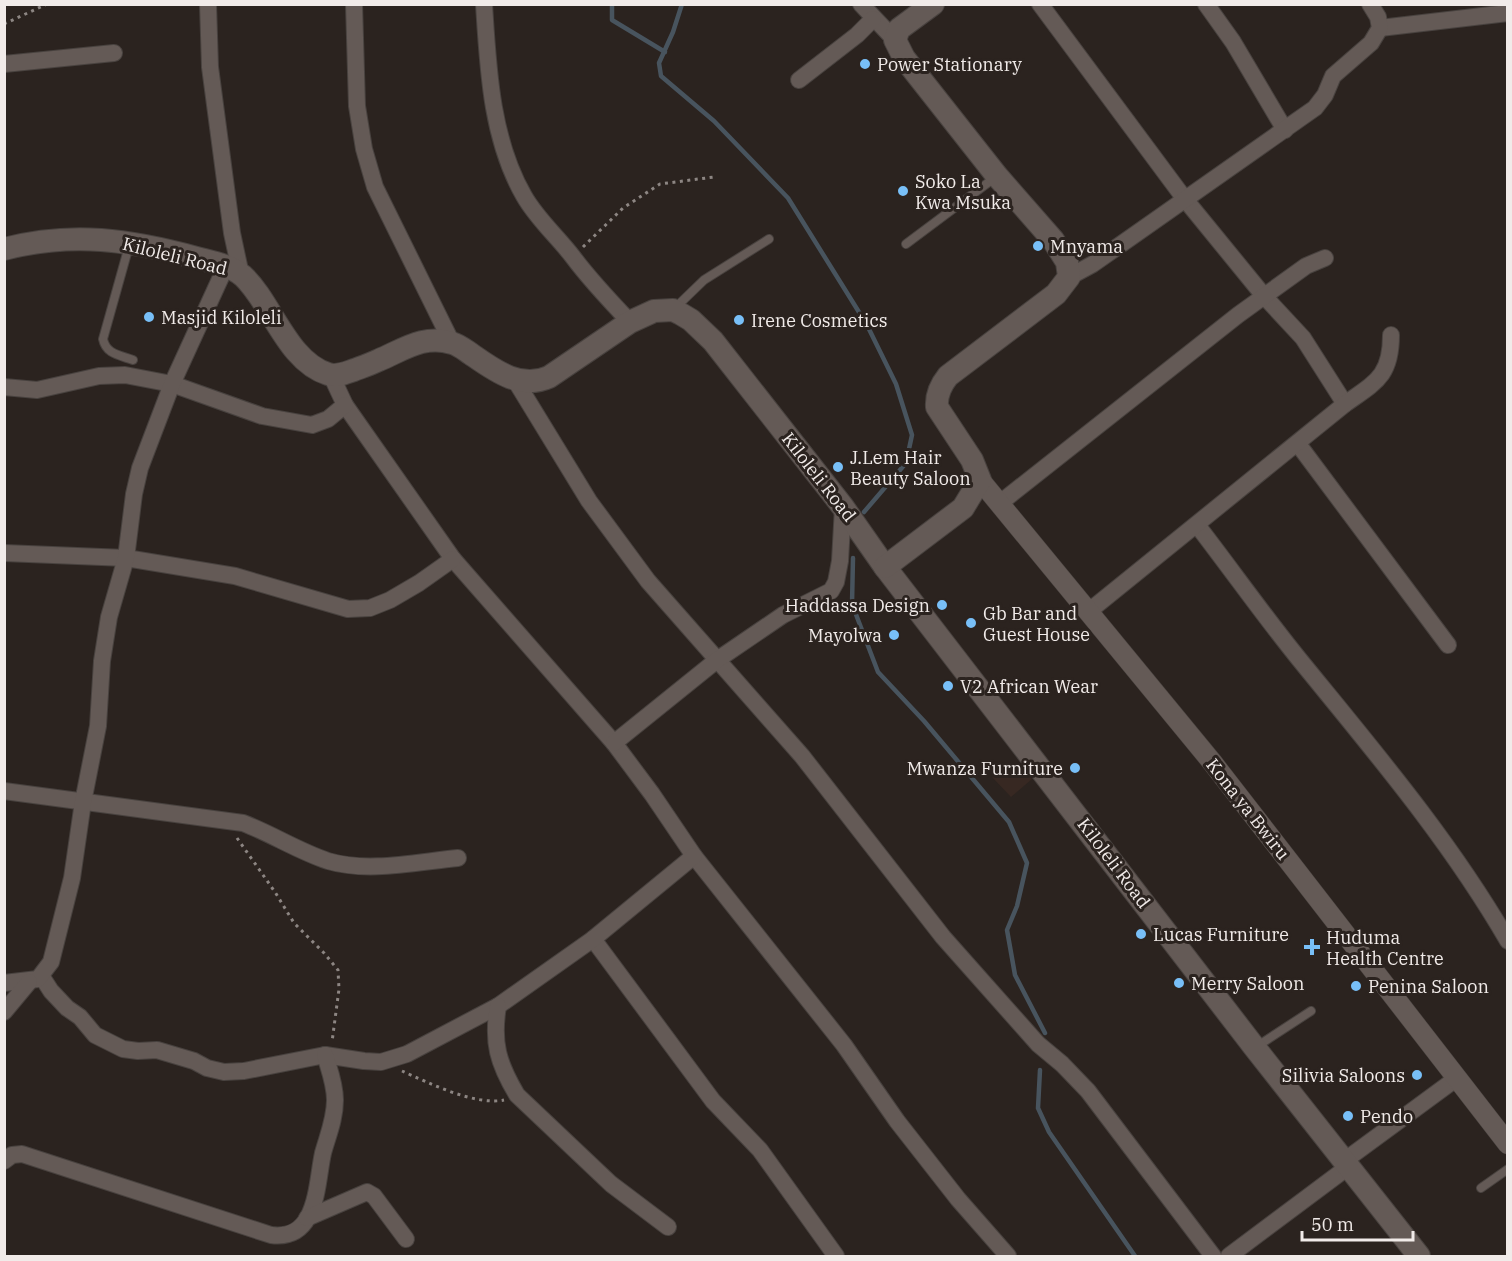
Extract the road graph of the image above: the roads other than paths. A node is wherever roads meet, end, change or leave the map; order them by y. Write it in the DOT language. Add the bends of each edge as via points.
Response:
graph roads {
  1 [pos="208,4"];
  2 [pos="354,4"];
  3 [pos="484,4"];
  4 [pos="861,4"];
  5 [pos="933,4"];
  6 [pos="1040,4"];
  7 [pos="1206,4"];
  8 [pos="1370,4"];
  9 [pos="1508,13"];
  10 [pos="873,19"];
  11 [pos="1380,28"];
  12 [pos="895,40"];
  13 [pos="114,53"];
  14 [pos="4,64"];
  15 [pos="799,81"];
  16 [pos="1285,130"];
  17 [pos="997,176"];
  18 [pos="1184,198"];
  19 [pos="769,239"];
  20 [pos="130,242"];
  21 [pos="906,244"];
  22 [pos="4,249"];
  23 [pos="1325,258"];
  24 [pos="234,270"];
  25 [pos="1069,278"];
  26 [pos="1264,296"];
  27 [pos="673,310"];
  28 [pos="630,322"];
  29 [pos="1391,335"];
  30 [pos="452,343"];
  31 [pos="132,360"];
  32 [pos="331,375"];
  33 [pos="515,380"];
  34 [pos="172,384"];
  35 [pos="4,387"];
  36 [pos="1345,404"];
  37 [pos="345,405"];
  38 [pos="1298,444"];
  39 [pos="980,480"];
  40 [pos="1000,503"];
  41 [pos="843,507"];
  42 [pos="1197,525"];
  43 [pos="4,553"];
  44 [pos="126,558"];
  45 [pos="453,559"];
  46 [pos="885,567"];
  47 [pos="1088,612"];
  48 [pos="1448,645"];
  49 [pos="717,660"];
  50 [pos="614,743"];
  51 [pos="4,790"];
  52 [pos="83,802"];
  53 [pos="694,856"];
  54 [pos="458,858"];
  55 [pos="593,939"];
  56 [pos="1508,941"];
  57 [pos="35,980"];
  58 [pos="4,983"];
  59 [pos="498,1006"];
  60 [pos="1311,1011"];
  61 [pos="4,1012"];
  62 [pos="1255,1048"];
  63 [pos="328,1055"];
  64 [pos="1458,1077"];
  65 [pos="1508,1144"];
  66 [pos="4,1161"];
  67 [pos="1346,1164"];
  68 [pos="1508,1170"];
  69 [pos="1481,1188"];
  70 [pos="308,1218"];
  71 [pos="668,1227"];
  72 [pos="406,1239"];
  73 [pos="836,1257"];
  74 [pos="1008,1257"];
  75 [pos="1213,1257"];
  76 [pos="1229,1257"];
  77 [pos="1419,1257"];
  1 -- 24 [label="street" via="210,67"];
  2 -- 30 [label="street" via="357,106 364,149 375,187"];
  3 -- 28 [label="street" via="494,105 507,155 524,196 579,267"];
  4 -- 10 [label="street"];
  5 -- 12 [label="main road" via="899,29"];
  6 -- 18 [label="street"];
  7 -- 16 [label="street"];
  8 -- 11 [label="street"];
  9 -- 11 [label="street"];
  10 -- 12 [label="street"];
  10 -- 15 [label="street"];
  11 -- 16 [label="street" via="1371,43 1334,76 1315,108"];
  12 -- 17 [label="main road" via="904,58"];
  13 -- 14 [label="street"];
  16 -- 18 [label="street"];
  17 -- 21 [label="lane"];
  17 -- 25 [label="main road" via="1053,240 1067,262"];
  18 -- 25 [label="street"];
  18 -- 26 [label="street"];
  19 -- 27 [label="lane" via="704,280"];
  20 -- 22 [label="main road, Kiloleli Road" via="73,239"];
  20 -- 24 [label="main road, Kiloleli Road"];
  20 -- 31 [label="lane" via="103,339 109,352"];
  23 -- 26 [label="street" via="1306,266"];
  24 -- 32 [label="main road, Kiloleli Road" via="262,300 295,350"];
  24 -- 34 [label="street"];
  25 -- 39 [label="main road" via="1056,294 948,376 939,391 937,407 972,460"];
  26 -- 36 [label="street" via="1303,338"];
  26 -- 40 [label="street"];
  27 -- 28 [label="main road" via="654,311"];
  27 -- 41 [label="main road, Kiloleli Road" via="691,320 713,341"];
  28 -- 33 [label="main road" via="549,377 539,382"];
  29 -- 36 [label="street" via="1389,361 1382,374"];
  30 -- 32 [label="main road" via="427,340 410,344 379,360"];
  30 -- 33 [label="main road"];
  32 -- 37 [label="street"];
  33 -- 49 [label="street" via="589,501 648,581"];
  34 -- 35 [label="street" via="124,375 99,376 38,390"];
  34 -- 37 [label="street" via="292,423 312,425 328,419"];
  34 -- 44 [label="street" via="138,476"];
  36 -- 38 [label="street"];
  37 -- 45 [label="street"];
  38 -- 42 [label="street"];
  38 -- 48 [label="street"];
  39 -- 40 [label="street, Kona ya Bwiru"];
  39 -- 46 [label="main road" via="963,508"];
  40 -- 47 [label="street, Kona ya Bwiru"];
  41 -- 46 [label="main road, Kiloleli Road"];
  41 -- 49 [label="street" via="840,561 831,591 783,615"];
  42 -- 47 [label="street"];
  42 -- 56 [label="street" via="1431,824"];
  43 -- 44 [label="street"];
  44 -- 45 [label="street" via="236,576 348,609 370,608 390,600"];
  44 -- 52 [label="street" via="109,616 98,726"];
  45 -- 50 [label="street"];
  46 -- 62 [label="main road, Kiloleli Road"];
  47 -- 64 [label="street, Kona ya Bwiru" via="1212,762"];
  49 -- 50 [label="street"];
  49 -- 75 [label="street" via="802,756 943,937 1038,1044 1088,1091"];
  50 -- 53 [label="street"];
  51 -- 52 [label="street"];
  52 -- 54 [label="street" via="252,826 309,854 347,865 380,866"];
  52 -- 57 [label="street" via="72,878 51,962"];
  53 -- 55 [label="street"];
  53 -- 74 [label="street" via="844,1045 958,1199"];
  55 -- 59 [label="street"];
  55 -- 73 [label="street" via="713,1101 760,1150"];
  57 -- 58 [label="street"];
  57 -- 61 [label="street"];
  57 -- 63 [label="street" via="80,1017 95,1035 123,1049 157,1050 224,1072"];
  59 -- 63 [label="street" via="407,1054 381,1062"];
  59 -- 71 [label="street" via="495,1044 517,1095 611,1184"];
  60 -- 62 [label="lane"];
  62 -- 67 [label="main road, Kiloleli Road"];
  63 -- 70 [label="street" via="334,1118"];
  64 -- 65 [label="street, Kona ya Bwiru"];
  64 -- 67 [label="street"];
  66 -- 70 [label="street" via="22,1154 271,1235 282,1237 292,1233"];
  67 -- 76 [label="street"];
  67 -- 77 [label="main road, Kiloleli Road"];
  68 -- 69 [label="lane"];
  70 -- 72 [label="street" via="367,1192"];
}
